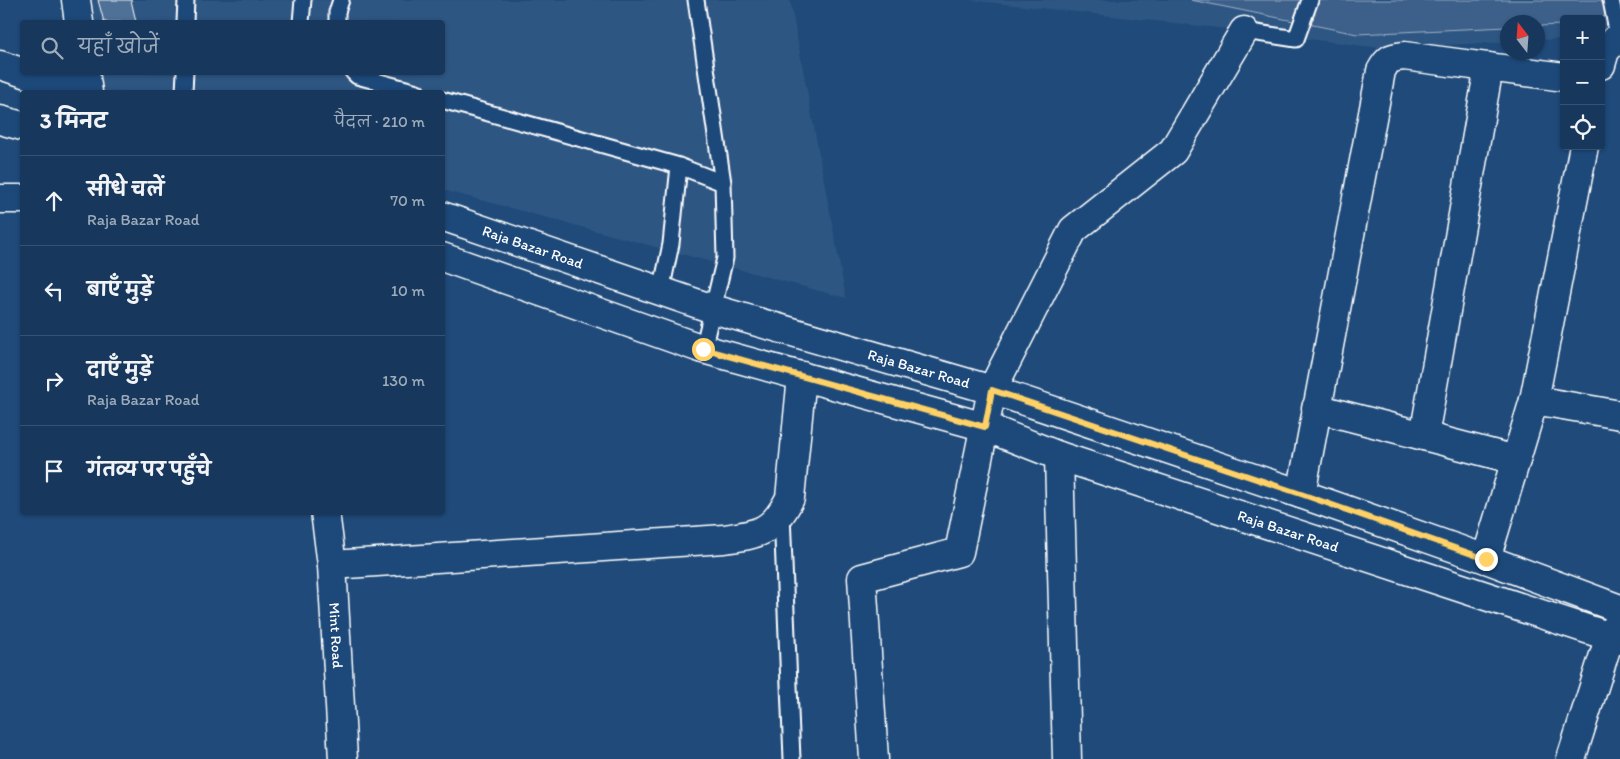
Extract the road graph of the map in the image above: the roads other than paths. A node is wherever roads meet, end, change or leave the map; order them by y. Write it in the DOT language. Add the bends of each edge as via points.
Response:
graph roads {
  1 [pos="76,0"];
  2 [pos="186,0"];
  3 [pos="302,0"];
  4 [pos="341,0"];
  5 [pos="696,0"];
  6 [pos="1310,0"];
  7 [pos="1611,0"];
  8 [pos="79,20"];
  9 [pos="185,20"];
  10 [pos="301,20"];
  11 [pos="337,20"];
  12 [pos="1244,31"];
  13 [pos="1619,35"];
  14 [pos="1603,60"];
  15 [pos="0,65"];
  16 [pos="1489,67"];
  17 [pos="20,72"];
  18 [pos="30,75"];
  19 [pos="85,75"];
  20 [pos="185,75"];
  21 [pos="356,75"];
  22 [pos="1560,76"];
  23 [pos="76,90"];
  24 [pos="88,90"];
  25 [pos="184,90"];
  26 [pos="410,90"];
  27 [pos="445,101"];
  28 [pos="0,120"];
  29 [pos="20,125"];
  30 [pos="1583,150"];
  31 [pos="679,166"];
  32 [pos="723,183"];
  33 [pos="0,199"];
  34 [pos="20,199"];
  35 [pos="445,217"];
  36 [pos="445,258"];
  37 [pos="661,290"];
  38 [pos="713,309"];
  39 [pos="703,349"];
  40 [pos="802,376"];
  41 [pos="992,390"];
  42 [pos="1534,400"];
  43 [pos="1316,408"];
  44 [pos="1620,415"];
  45 [pos="985,427"];
  46 [pos="1424,436"];
  47 [pos="1059,456"];
  48 [pos="1516,460"];
  49 [pos="1301,494"];
  50 [pos="782,514"];
  51 [pos="325,515"];
  52 [pos="1486,559"];
  53 [pos="332,565"];
  54 [pos="1620,609"];
  55 [pos="1617,632"];
  56 [pos="343,759"];
  57 [pos="792,759"];
  58 [pos="874,759"];
  59 [pos="1067,759"];
  60 [pos="1570,759"];
  1 -- 8 [label="street"];
  2 -- 9 [label="lane"];
  3 -- 10 [label="lane"];
  4 -- 11 [label="lane"];
  5 -- 32 [label="lane"];
  6 -- 12 [label="lane" via="1296,39"];
  7 -- 13 [label="lane"];
  12 -- 41 [label="street" via="1173,151 1073,230"];
  13 -- 14 [label="street" via="1605,51"];
  15 -- 17 [label="street"];
  16 -- 22 [label="street"];
  16 -- 43 [label="street" via="1404,56 1386,61 1381,71"];
  16 -- 46 [label="street"];
  18 -- 23 [label="street"];
  19 -- 24 [label="street"];
  20 -- 25 [label="lane"];
  21 -- 26 [label="lane"];
  27 -- 31 [label="lane"];
  28 -- 29 [label="street"];
  30 -- 42 [label="street"];
  31 -- 32 [label="lane"];
  31 -- 37 [label="lane" via="671,244"];
  32 -- 38 [label="lane" via="725,258"];
  33 -- 34 [label="street"];
  35 -- 37 [label="street, Raja Bazar Road"];
  36 -- 39 [label="street, Raja Bazar Road"];
  37 -- 38 [label="street, Raja Bazar Road"];
  38 -- 39 [label="lane"];
  38 -- 41 [label="street, Raja Bazar Road"];
  39 -- 40 [label="street, Raja Bazar Road"];
  40 -- 45 [label="street, Raja Bazar Road"];
  40 -- 50 [label="street" via="790,498"];
  41 -- 45 [label="street"];
  41 -- 49 [label="street, Raja Bazar Road"];
  42 -- 44 [label="street"];
  42 -- 48 [label="street"];
  43 -- 46 [label="street"];
  43 -- 49 [label="street"];
  45 -- 47 [label="street, Raja Bazar Road"];
  45 -- 58 [label="street" via="958,552 862,578"];
  46 -- 48 [label="street"];
  47 -- 55 [label="street, Raja Bazar Road"];
  47 -- 59 [label="street"];
  48 -- 52 [label="street"];
  49 -- 52 [label="street, Raja Bazar Road"];
  50 -- 53 [label="street" via="769,528 754,535 724,539"];
  50 -- 57 [label="lane"];
  51 -- 53 [label="street, Mint Road"];
  52 -- 54 [label="street, Raja Bazar Road"];
  53 -- 56 [label="street, Mint Road"];
  55 -- 60 [label="street"];
}
